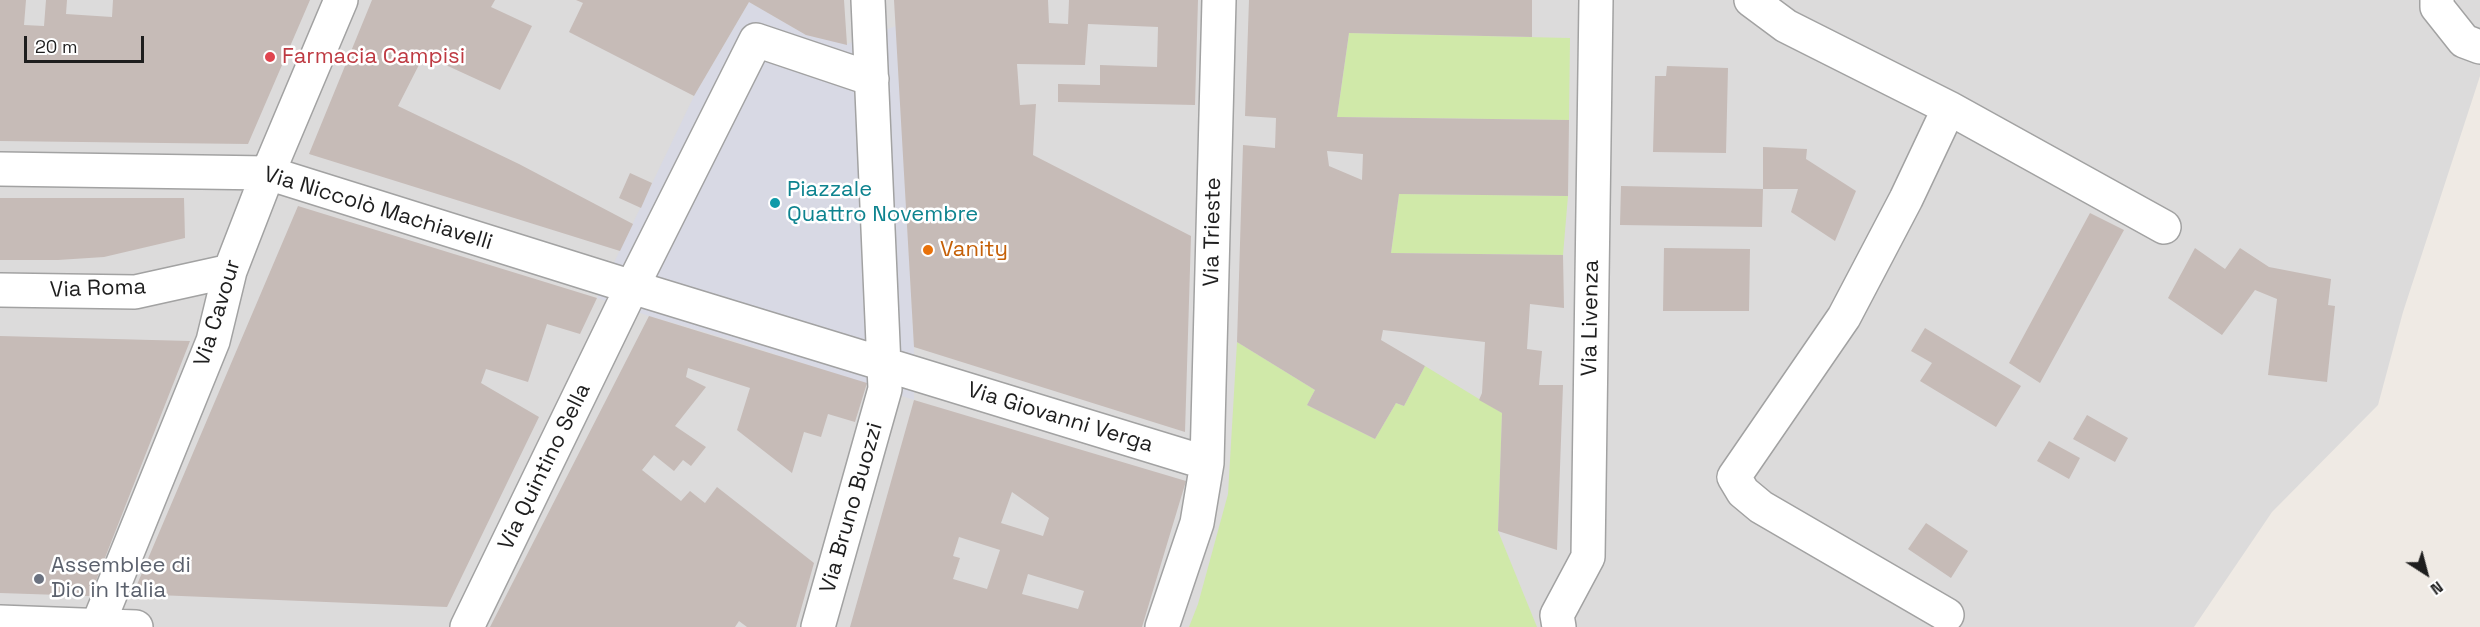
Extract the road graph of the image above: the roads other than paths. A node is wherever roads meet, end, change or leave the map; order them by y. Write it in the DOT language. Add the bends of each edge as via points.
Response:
graph roads {
  1 [pos="341,0"];
  2 [pos="868,0"];
  3 [pos="1219,0"];
  4 [pos="1596,0"];
  5 [pos="1751,0"];
  6 [pos="2437,0"];
  7 [pos="2480,47"];
  8 [pos="872,80"];
  9 [pos="1948,108"];
  10 [pos="0,169"];
  11 [pos="268,173"];
  12 [pos="2164,227"];
  13 [pos="230,271"];
  14 [pos="0,290"];
  15 [pos="621,291"];
  16 [pos="894,376"];
  17 [pos="1207,463"];
  18 [pos="1947,615"];
  19 [pos="0,622"];
  20 [pos="98,626"];
  21 [pos="136,627"];
  22 [pos="467,627"];
  23 [pos="818,627"];
  24 [pos="1162,627"];
  25 [pos="1559,627"];
  1 -- 11 [label="street, Via Cavour"];
  2 -- 8 [label="street, Via Bruno Buozzi"];
  3 -- 17 [label="street, Via Trieste"];
  4 -- 25 [label="street, Via Livenza" via="1588,557 1557,615"];
  5 -- 9 [label="street" via="1786,26"];
  6 -- 7 [label="street" via="2437,7 2464,41"];
  8 -- 15 [label="street, Via Quintino Sella" via="756,40"];
  8 -- 16 [label="street, Via Bruno Buozzi"];
  9 -- 12 [label="street"];
  9 -- 18 [label="street" via="1906,199 1844,316 1734,477 1743,492 1761,507"];
  10 -- 11 [label="street, Via Niccolò Machiavelli"];
  11 -- 13 [label="street, Via Cavour"];
  11 -- 15 [label="street, Via Niccolò Machiavelli"];
  13 -- 14 [label="street, Via Roma" via="135,292"];
  13 -- 20 [label="street, Via Cavour" via="213,341"];
  15 -- 16 [label="street, Via Niccolò Machiavelli"];
  15 -- 22 [label="street, Via Quintino Sella"];
  16 -- 17 [label="street, Via Giovanni Verga"];
  16 -- 23 [label="street, Via Bruno Buozzi"];
  17 -- 24 [label="street, Via Trieste" via="1197,523"];
  19 -- 20 [label="street"];
  20 -- 21 [label="street"];
}
